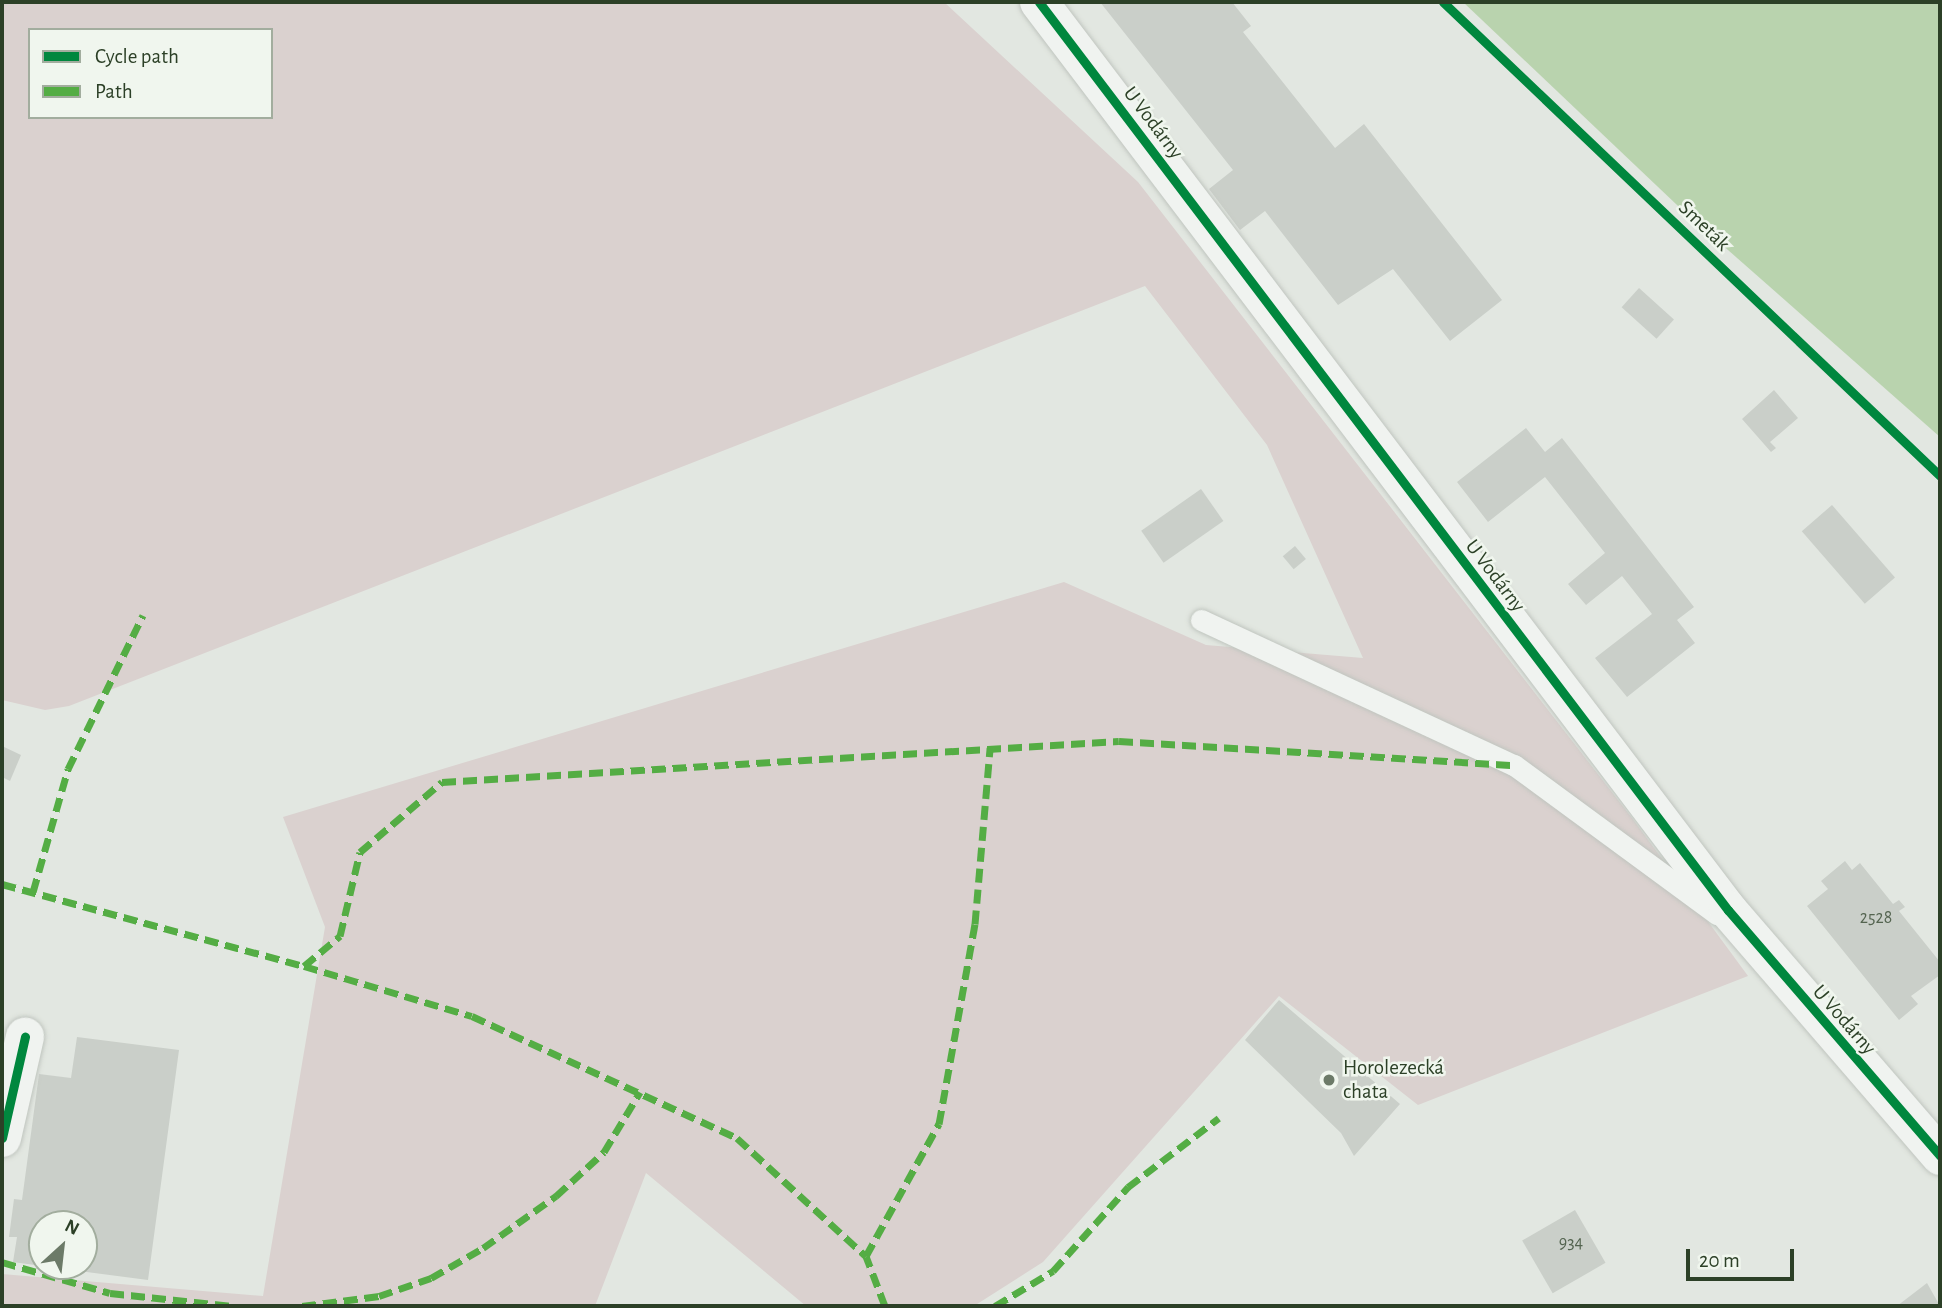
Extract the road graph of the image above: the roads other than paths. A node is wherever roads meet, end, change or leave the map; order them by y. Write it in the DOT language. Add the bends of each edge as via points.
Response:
graph roads {
  1 [pos="1039,2"];
  2 [pos="1201,620"];
  3 [pos="1749,937"];
  4 [pos="25,1037"];
  5 [pos="2,1138"];
  6 [pos="1940,1156"];
  1 -- 3 [label="street, U Vodárny"];
  2 -- 3 [label="lane" via="1514,765"];
  3 -- 6 [label="street, U Vodárny"];
  4 -- 5 [label="street"];
}
